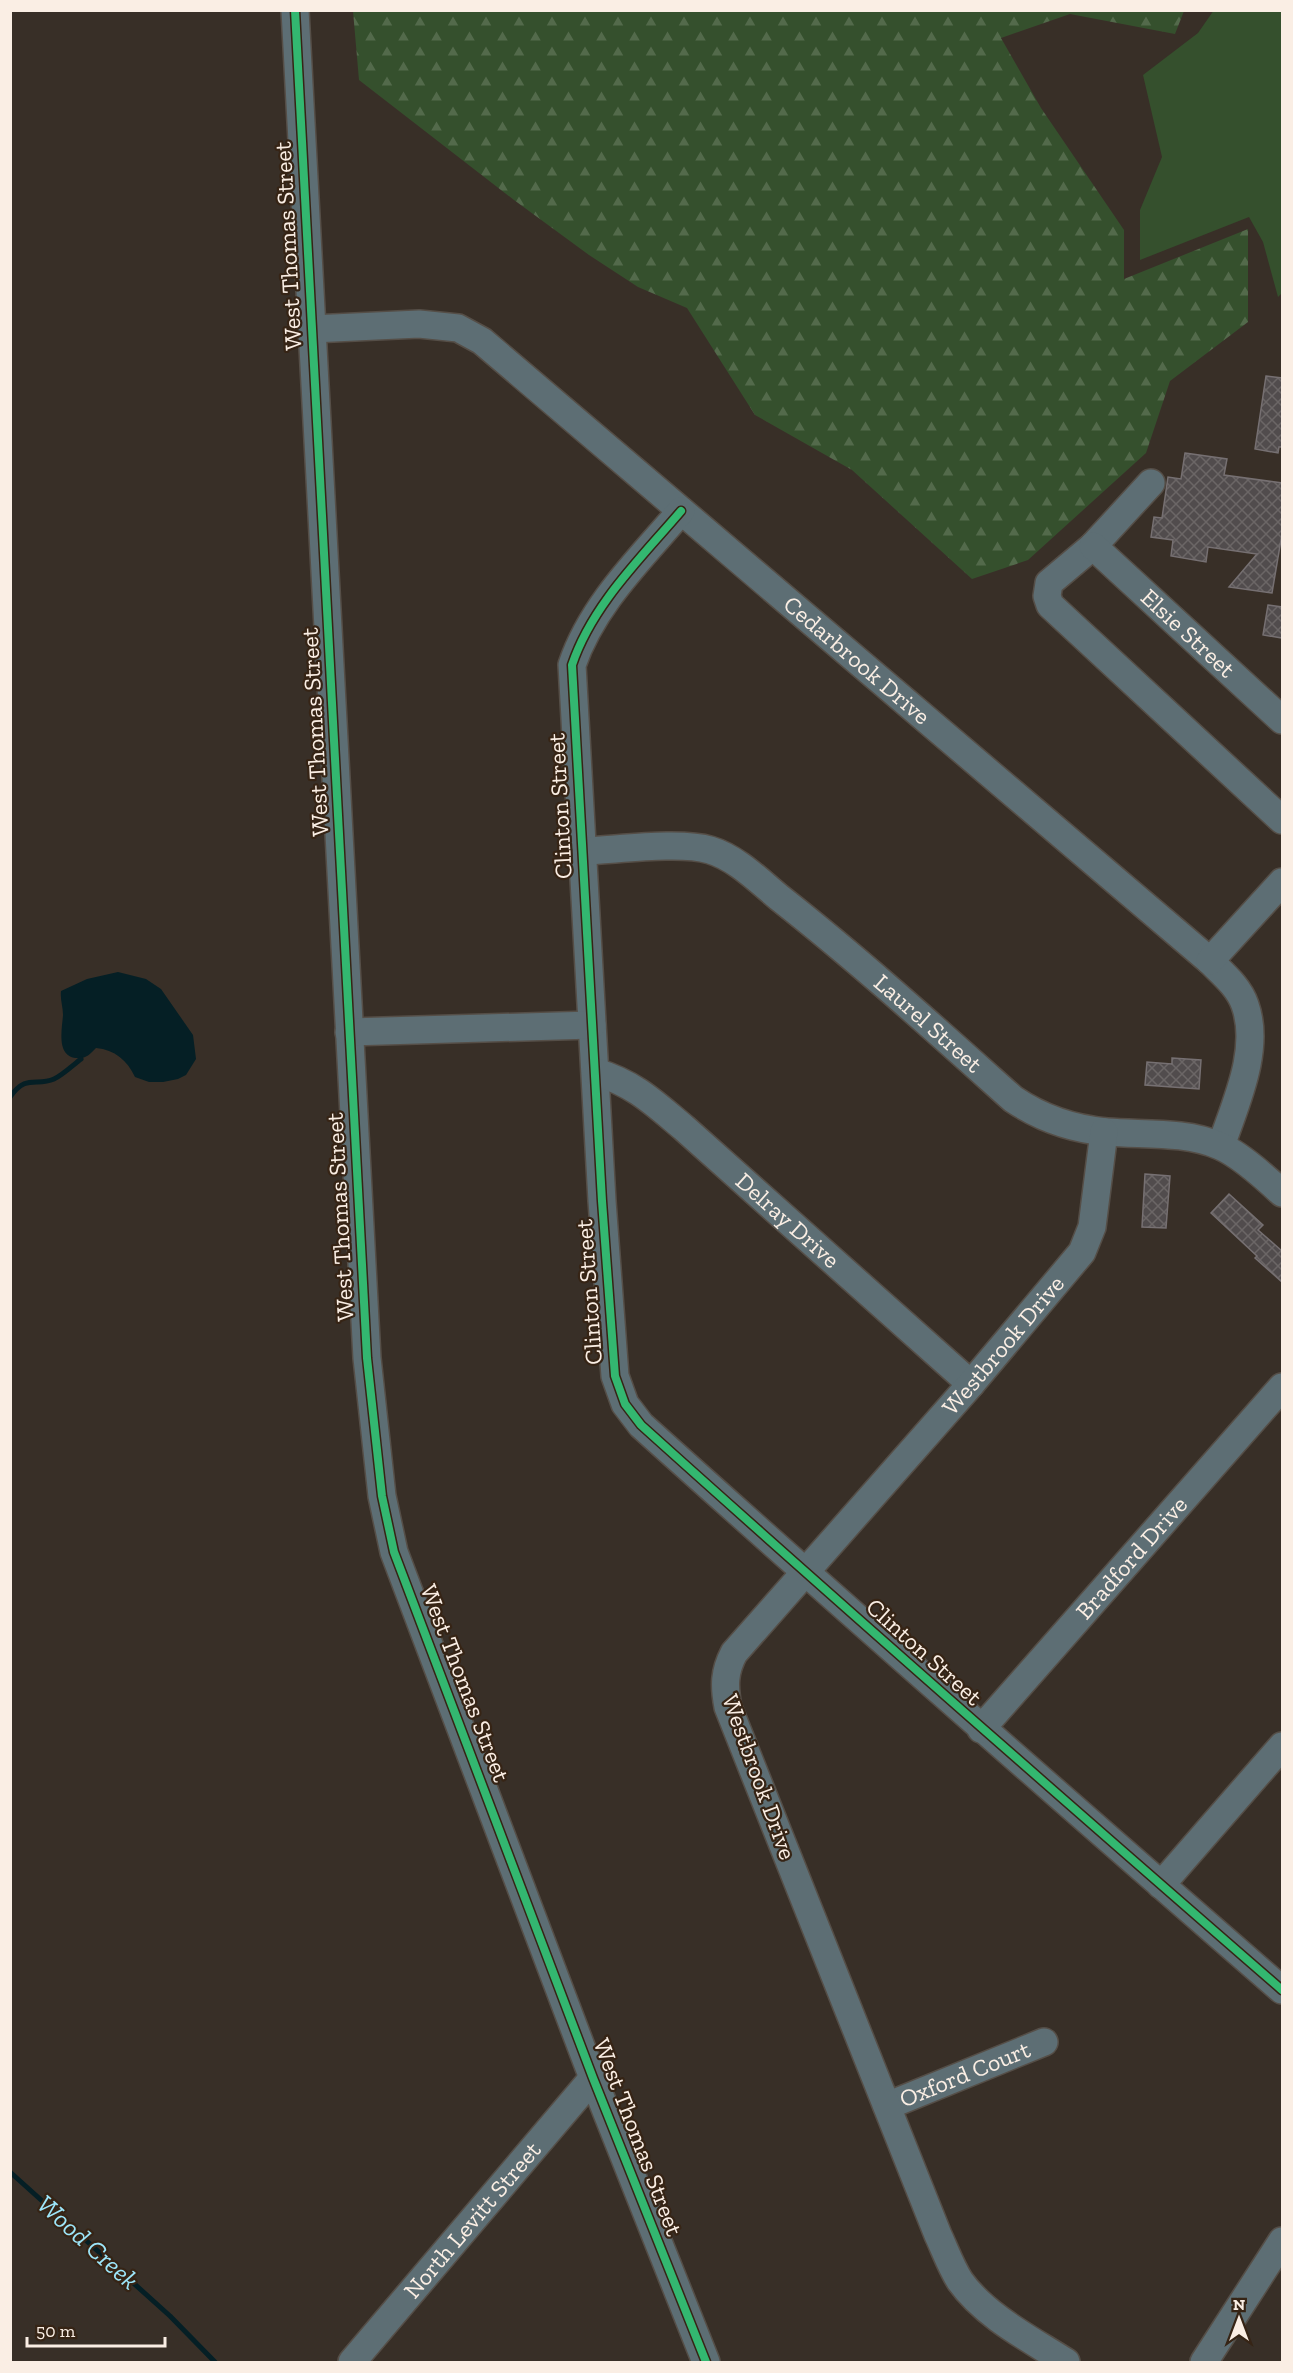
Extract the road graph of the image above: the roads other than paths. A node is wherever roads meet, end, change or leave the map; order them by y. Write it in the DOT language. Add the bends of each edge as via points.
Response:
graph roads {
  1 [pos="295,10"];
  2 [pos="312,329"];
  3 [pos="1151,483"];
  4 [pos="681,511"];
  5 [pos="1093,546"];
  6 [pos="1282,720"];
  7 [pos="1282,820"];
  8 [pos="582,851"];
  9 [pos="1282,882"];
  10 [pos="1210,961"];
  11 [pos="592,1025"];
  12 [pos="349,1032"];
  13 [pos="596,1072"];
  14 [pos="1104,1132"];
  15 [pos="1221,1146"];
  16 [pos="1282,1193"];
  17 [pos="971,1384"];
  18 [pos="1282,1387"];
  19 [pos="804,1572"];
  20 [pos="981,1729"];
  21 [pos="1282,1746"];
  22 [pos="1161,1885"];
  23 [pos="1282,1990"];
  24 [pos="1044,2042"];
  25 [pos="593,2078"];
  26 [pos="887,2106"];
  27 [pos="1281,2248"];
  28 [pos="352,2362"];
  29 [pos="706,2362"];
  30 [pos="1066,2362"];
  31 [pos="1204,2362"];
  1 -- 2 [label="street, West Thomas Street"];
  2 -- 4 [label="street, Cedarbrook Drive" via="419,324 458,328 482,341"];
  2 -- 12 [label="street, West Thomas Street"];
  3 -- 5 [label="street"];
  4 -- 8 [label="street, Clinton Street" via="587,627 572,665"];
  4 -- 10 [label="street, Cedarbrook Drive"];
  5 -- 6 [label="street, Elsie Street"];
  5 -- 7 [label="street" via="1049,583 1050,604"];
  8 -- 11 [label="street, Clinton Street"];
  8 -- 14 [label="street, Laurel Street" via="687,847 711,850 735,863 796,911 1013,1099 1059,1123"];
  9 -- 10 [label="street"];
  10 -- 15 [label="street, Cedarbrook Drive" via="1236,988 1248,1017 1246,1067"];
  11 -- 12 [label="street"];
  11 -- 13 [label="street, Clinton Street"];
  12 -- 25 [label="street, West Thomas Street" via="368,1358 382,1496 394,1552"];
  13 -- 17 [label="street, Delray Drive" via="638,1090 666,1113"];
  13 -- 19 [label="street, Clinton Street" via="615,1376 626,1404 641,1425"];
  14 -- 15 [label="street, Laurel Street" via="1180,1136"];
  14 -- 17 [label="street, Westbrook Drive" via="1092,1227 1082,1252"];
  15 -- 16 [label="street, Laurel Street"];
  17 -- 19 [label="street, Westbrook Drive"];
  18 -- 20 [label="street, Bradford Drive"];
  19 -- 20 [label="street, Clinton Street"];
  19 -- 26 [label="street, Westbrook Drive" via="734,1653 726,1669 724,1688 728,1707"];
  20 -- 22 [label="street, Clinton Street"];
  21 -- 22 [label="street"];
  22 -- 23 [label="street, Clinton Street"];
  24 -- 26 [label="street, Oxford Court"];
  25 -- 28 [label="street, North Levitt Street"];
  25 -- 29 [label="street, West Thomas Street"];
  26 -- 30 [label="street, Westbrook Drive" via="958,2278 1003,2321"];
  27 -- 31 [label="street"];
}
